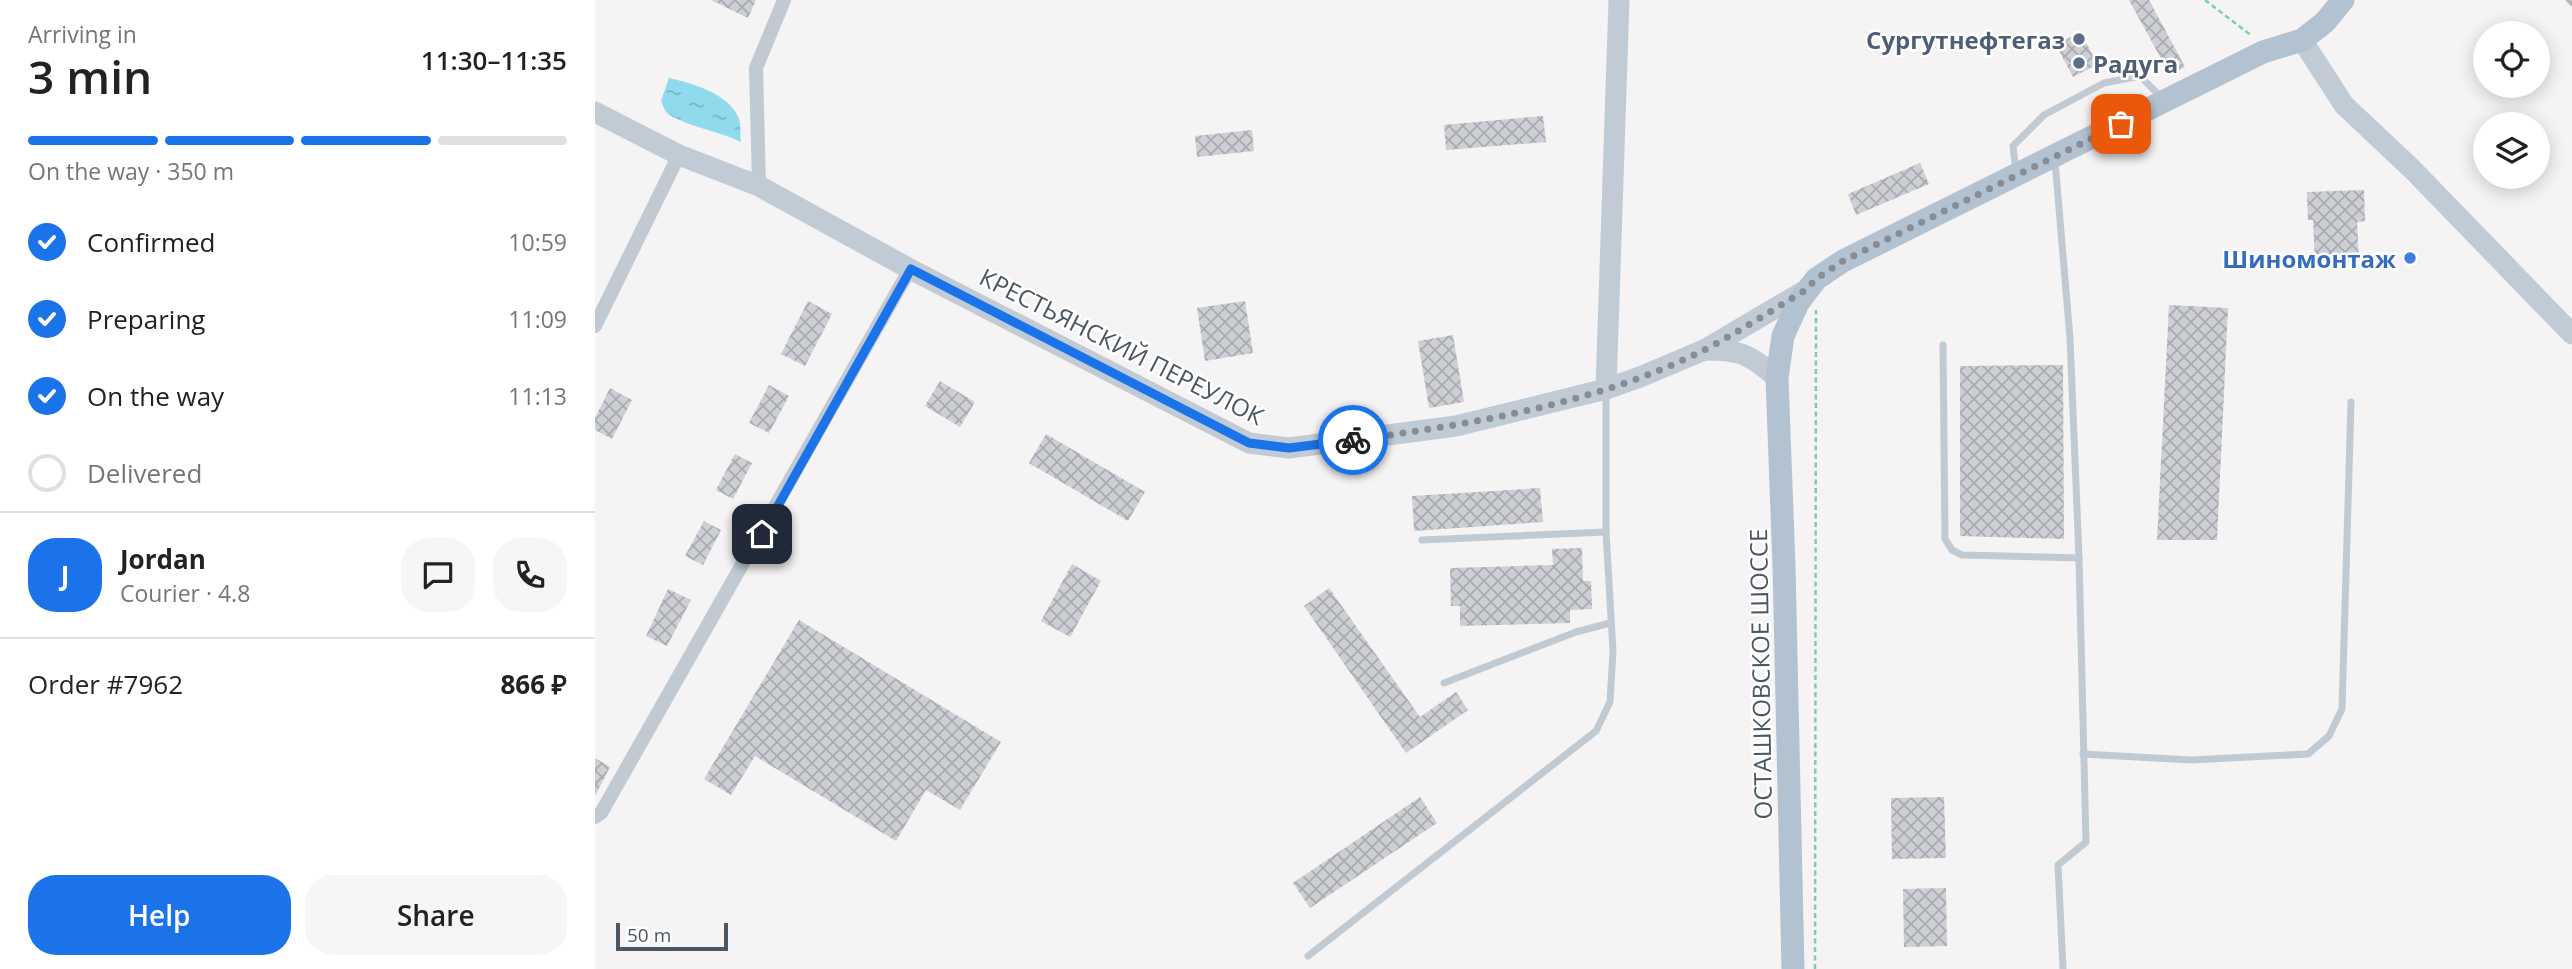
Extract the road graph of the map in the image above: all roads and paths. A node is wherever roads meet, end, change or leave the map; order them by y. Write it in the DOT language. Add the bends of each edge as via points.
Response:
graph roads {
  1 [pos="784,0"];
  2 [pos="1619,0"];
  3 [pos="2205,0"];
  4 [pos="2343,0"];
  5 [pos="2302,40"];
  6 [pos="2263,52"];
  7 [pos="2166,102"];
  8 [pos="595,112"];
  9 [pos="679,155"];
  10 [pos="2055,157"];
  11 [pos="2017,176"];
  12 [pos="759,186"];
  13 [pos="911,269"];
  14 [pos="1811,284"];
  15 [pos="595,326"];
  16 [pos="2572,334"];
  17 [pos="1943,345"];
  18 [pos="1704,350"];
  19 [pos="1777,378"];
  20 [pos="1606,389"];
  21 [pos="2351,402"];
  22 [pos="1606,532"];
  23 [pos="1422,540"];
  24 [pos="2079,558"];
  25 [pos="1610,623"];
  26 [pos="1444,683"];
  27 [pos="2083,754"];
  28 [pos="595,817"];
  29 [pos="1308,956"];
  30 [pos="1793,969"];
  31 [pos="1815,969"];
  32 [pos="2063,969"];
  1 -- 12 [label="street" via="756,68"];
  2 -- 20 [label="street"];
  3 -- 6 [label="path" via="2257,41"];
  4 -- 5 [label="main road"];
  5 -- 6 [label="main road"];
  5 -- 16 [label="street" via="2344,105"];
  6 -- 7 [label="main road"];
  7 -- 10 [label="main road"];
  7 -- 11 [label="lane" via="2140,76 2104,83 2044,115 2013,146"];
  8 -- 9 [label="street, КРЕСТЬЯНСКИЙ ПЕРЕУЛОК"];
  9 -- 12 [label="street, КРЕСТЬЯНСКИЙ ПЕРЕУЛОК"];
  9 -- 15 [label="street"];
  10 -- 11 [label="main road"];
  10 -- 24 [label="lane" via="2070,338"];
  11 -- 14 [label="main road" via="1843,261"];
  12 -- 13 [label="street, КРЕСТЬЯНСКИЙ ПЕРЕУЛОК"];
  13 -- 20 [label="street, КРЕСТЬЯНСКИЙ ПЕРЕУЛОК" via="1249,443 1289,448 1456,426"];
  13 -- 28 [label="street"];
  14 -- 18 [label="street, КРЕСТЬЯНСКИЙ ПЕРЕУЛОК"];
  14 -- 19 [label="main road, ОСТАШКОВСКОЕ ШОССЕ" via="1789,318"];
  14 -- 31 [label="path"];
  17 -- 24 [label="lane" via="1945,539 1952,550 1962,555"];
  18 -- 19 [label="street" via="1730,350 1753,357"];
  18 -- 20 [label="street, КРЕСТЬЯНСКИЙ ПЕРЕУЛОК"];
  19 -- 30 [label="main road, ОСТАШКОВСКОЕ ШОССЕ"];
  20 -- 22 [label="lane"];
  21 -- 27 [label="lane" via="2342,709 2329,736 2308,754 2280,757 2191,760"];
  22 -- 23 [label="lane"];
  22 -- 25 [label="lane"];
  24 -- 27 [label="lane"];
  25 -- 26 [label="lane"];
  25 -- 29 [label="lane" via="1610,702 1596,732"];
  27 -- 32 [label="lane" via="2085,842 2058,865"];
}
